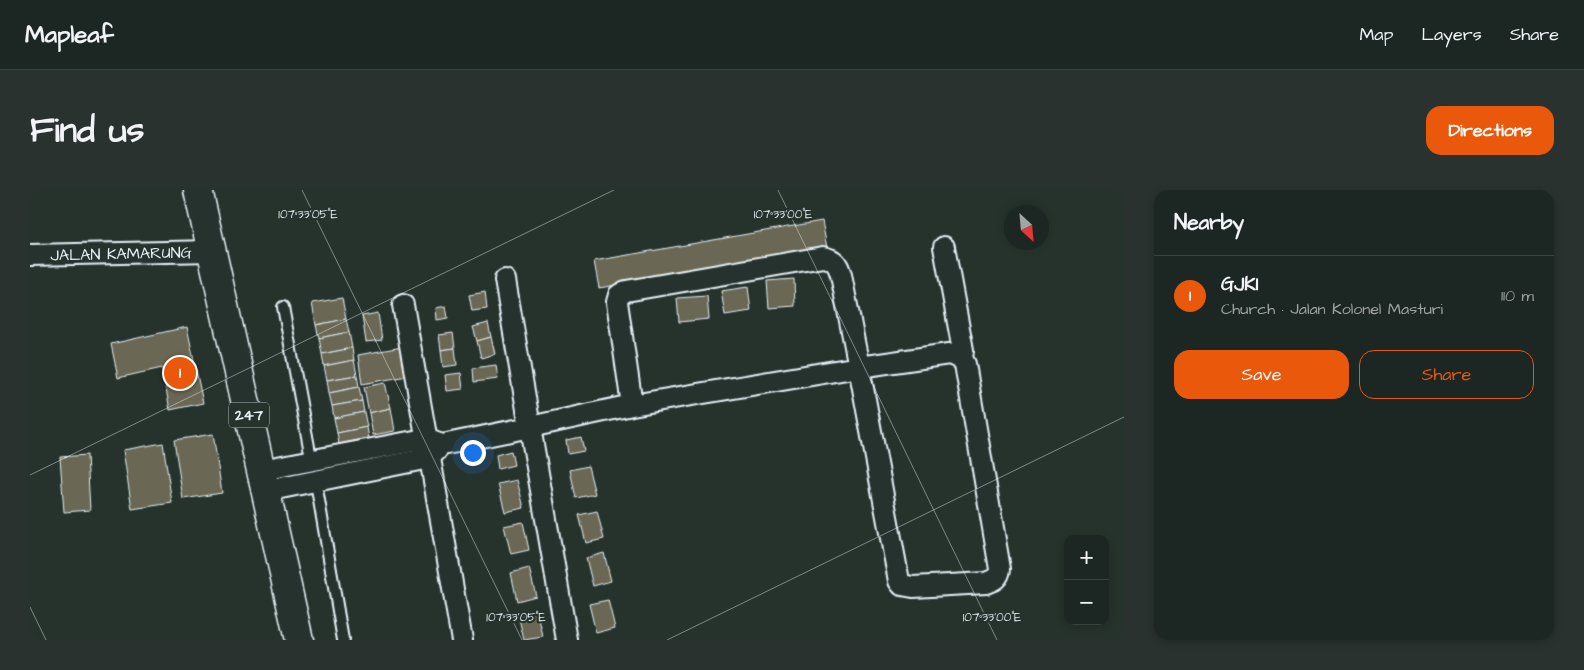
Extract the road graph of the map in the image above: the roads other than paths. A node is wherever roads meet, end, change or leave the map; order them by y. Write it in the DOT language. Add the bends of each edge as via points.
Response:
graph roads {
  1 [pos="198,190"];
  2 [pos="944,247"];
  3 [pos="212,251"];
  4 [pos="30,255"];
  5 [pos="505,280"];
  6 [pos="403,305"];
  7 [pos="283,307"];
  8 [pos="962,359"];
  9 [pos="859,367"];
  10 [pos="632,405"];
  11 [pos="530,427"];
  12 [pos="432,448"];
  13 [pos="312,460"];
  14 [pos="264,481"];
  15 [pos="316,481"];
  16 [pos="299,640"];
  17 [pos="343,640"];
  18 [pos="462,640"];
  19 [pos="568,640"];
  1 -- 3 [label="main road, 247"];
  2 -- 8 [label="street" via="962,341"];
  3 -- 4 [label="street, JALAN KAMARUNG"];
  3 -- 14 [label="main road, 247"];
  5 -- 11 [label="street"];
  6 -- 12 [label="street"];
  7 -- 13 [label="lane"];
  8 -- 9 [label="street" via="949,354"];
  8 -- 9 [label="street" via="1000,569 997,578 986,583 913,587 899,581"];
  9 -- 10 [label="street"];
  9 -- 10 [label="street" via="838,264 823,257 620,295 617,302"];
  10 -- 11 [label="street"];
  11 -- 12 [label="street"];
  11 -- 19 [label="street"];
  12 -- 13 [label="street"];
  12 -- 15 [label="street"];
  12 -- 18 [label="street"];
  13 -- 14 [label="street"];
  13 -- 15 [label="lane"];
  14 -- 15 [label="street"];
  14 -- 16 [label="main road, 247"];
  15 -- 17 [label="lane"];
}
